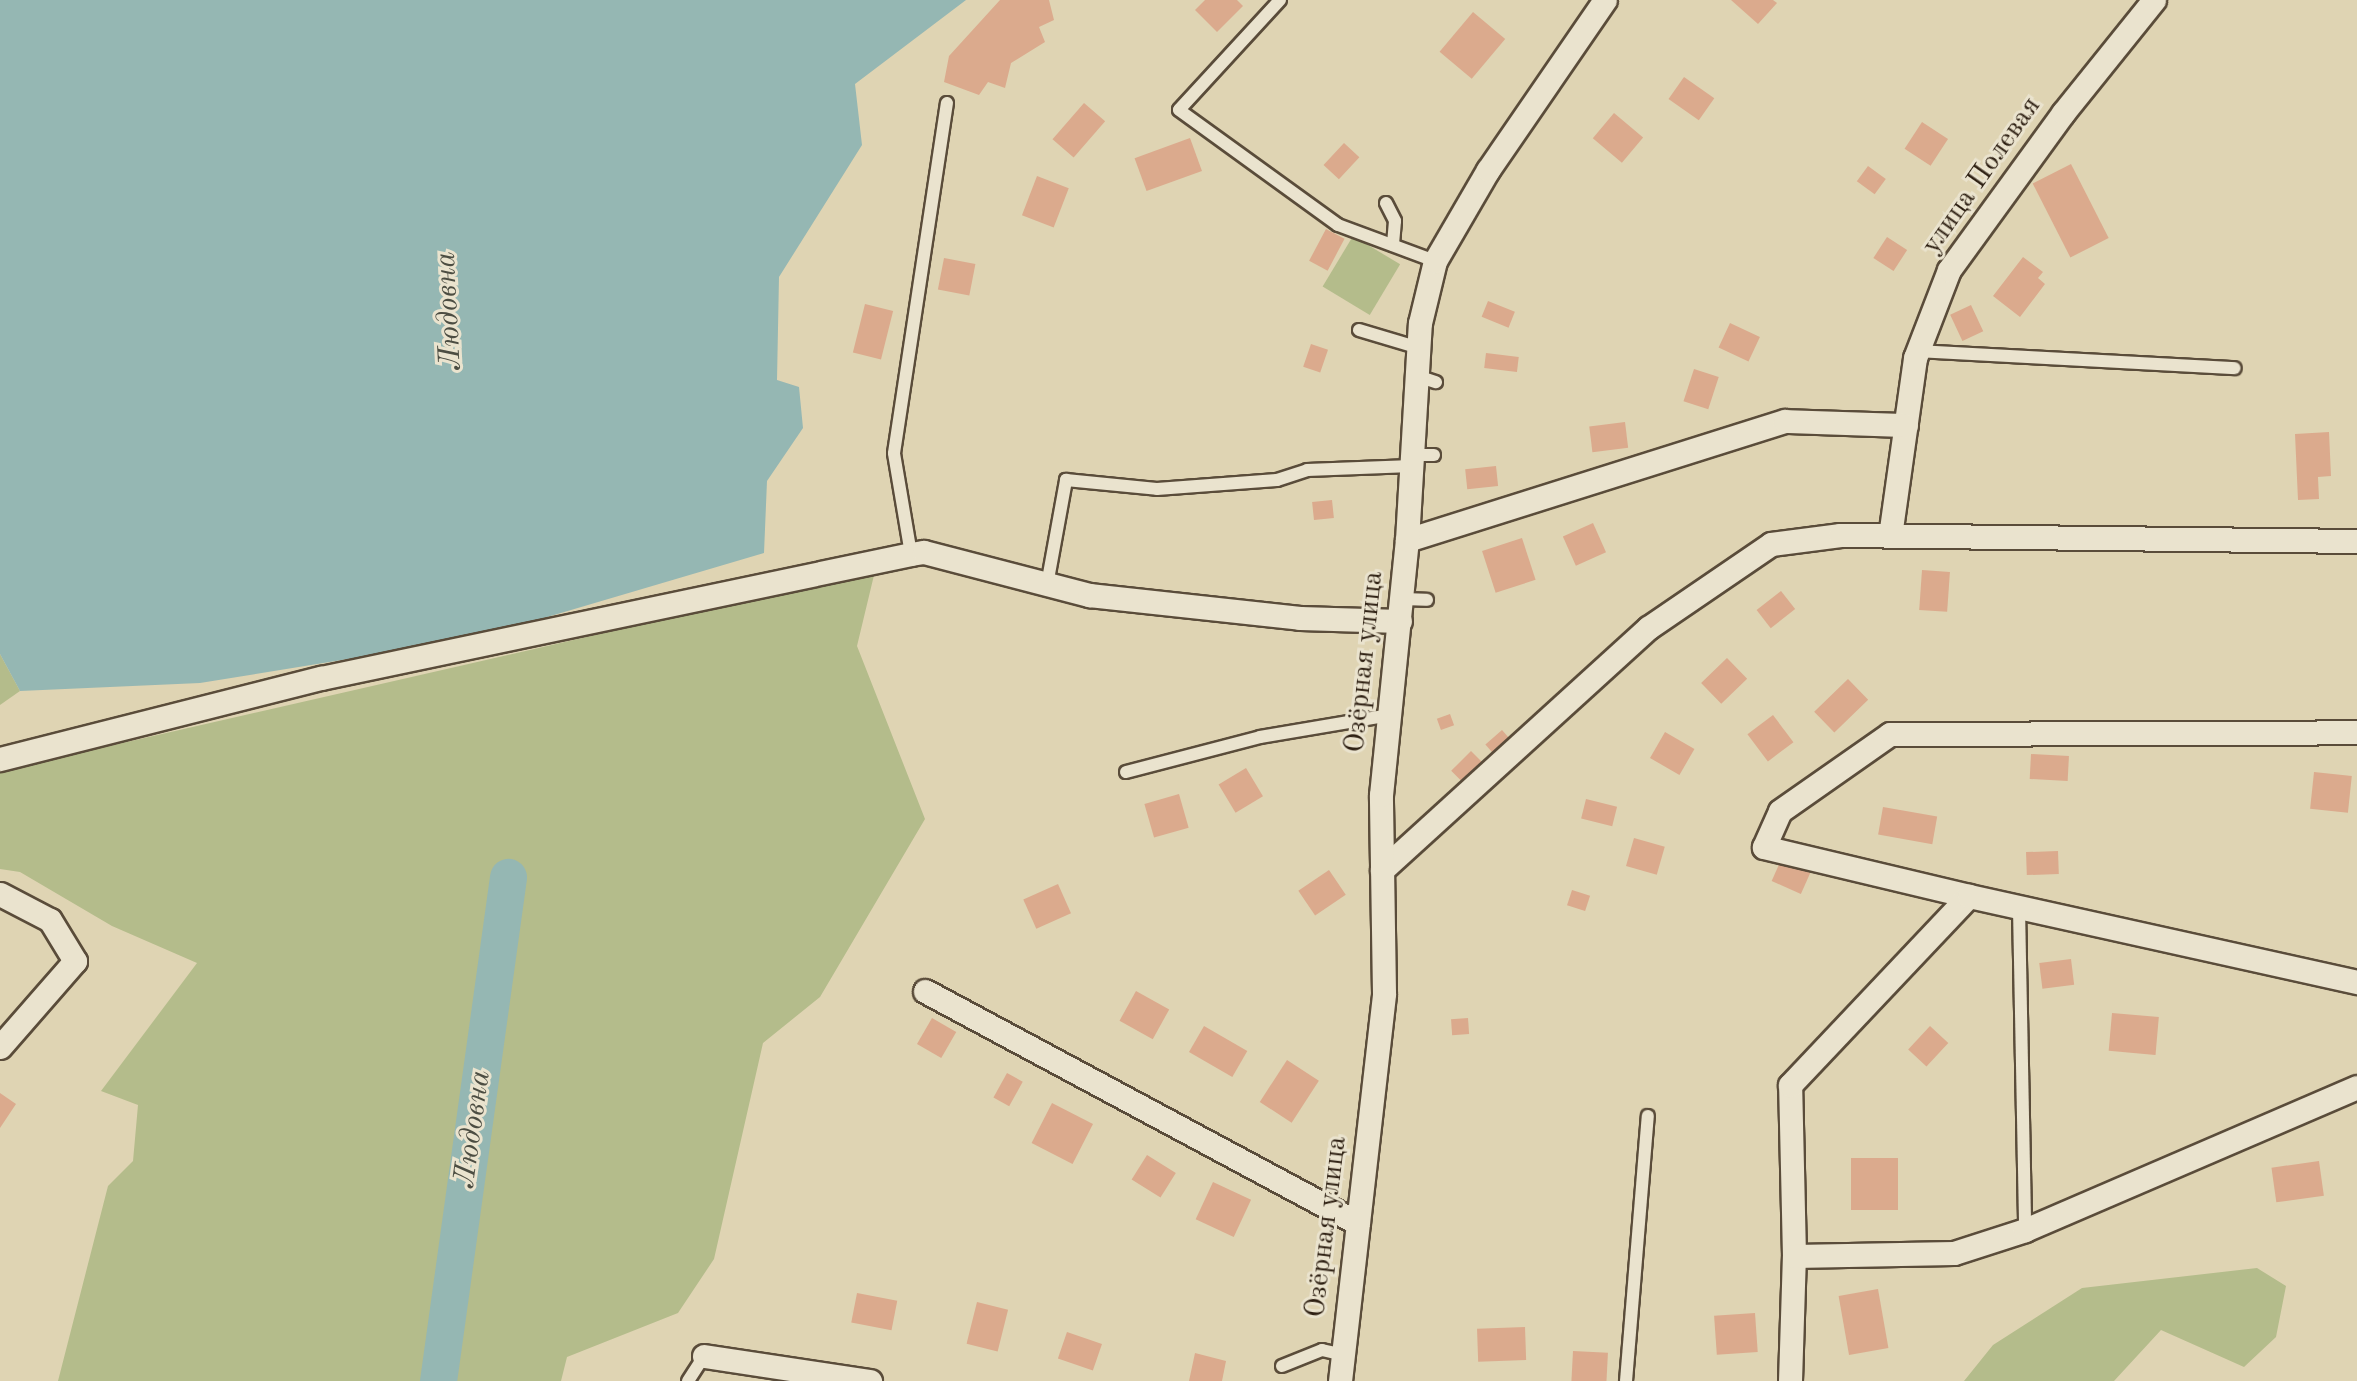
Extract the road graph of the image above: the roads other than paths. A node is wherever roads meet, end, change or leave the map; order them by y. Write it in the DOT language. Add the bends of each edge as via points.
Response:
graph roads {
  1 [pos="1280,0"];
  2 [pos="1605,0"];
  3 [pos="2154,0"];
  4 [pos="947,103"];
  5 [pos="1386,203"];
  6 [pos="1393,245"];
  7 [pos="1435,261"];
  8 [pos="1359,330"];
  9 [pos="1419,348"];
  10 [pos="1918,351"];
  11 [pos="2235,368"];
  12 [pos="1906,425"];
  13 [pos="1420,459"];
  14 [pos="1890,536"];
  15 [pos="1408,540"];
  16 [pos="2357,541"];
  17 [pos="911,554"];
  18 [pos="1047,585"];
  19 [pos="1427,600"];
  20 [pos="1401,610"];
  21 [pos="1390,715"];
  22 [pos="2357,732"];
  23 [pos="0,760"];
  24 [pos="1126,772"];
  25 [pos="1382,870"];
  26 [pos="0,894"];
  27 [pos="1969,897"];
  28 [pos="2019,908"];
  29 [pos="2357,982"];
  30 [pos="925,991"];
  31 [pos="0,1047"];
  32 [pos="2357,1087"];
  33 [pos="1648,1116"];
  34 [pos="1358,1223"];
  35 [pos="2025,1230"];
  36 [pos="1794,1256"];
  37 [pos="1327,1348"];
  38 [pos="704,1356"];
  39 [pos="1283,1366"];
  40 [pos="688,1381"];
  41 [pos="870,1381"];
  42 [pos="1339,1381"];
  43 [pos="1626,1381"];
  44 [pos="1790,1381"];
  1 -- 6 [label="lane" via="1180,110 1338,225"];
  2 -- 7 [label="street, Озёрная улица" via="1488,170"];
  3 -- 10 [label="street, улица Полевая" via="2063,113 1948,270"];
  4 -- 17 [label="lane" via="894,453"];
  5 -- 6 [label="lane" via="1395,221"];
  6 -- 7 [label="lane"];
  7 -- 9 [label="street, Озёрная улица"];
  8 -- 9 [label="lane"];
  9 -- 13 [label="street, Озёрная улица" via="1426,379"];
  10 -- 11 [label="lane"];
  10 -- 12 [label="street, улица Полевая"];
  12 -- 14 [label="street, улица Полевая"];
  12 -- 15 [label="street" via="1785,421"];
  13 -- 15 [label="street, Озёрная улица"];
  13 -- 18 [label="lane" via="1307,470 1277,480 1157,489 1066,480"];
  14 -- 16 [label="street"];
  14 -- 25 [label="street" via="1840,535 1771,544 1648,628"];
  15 -- 20 [label="street, Озёрная улица"];
  17 -- 18 [label="street" via="924,552"];
  17 -- 23 [label="street" via="321,678"];
  18 -- 20 [label="street" via="1088,596 1300,618"];
  19 -- 20 [label="lane"];
  20 -- 21 [label="street, Озёрная улица"];
  21 -- 24 [label="lane" via="1260,737"];
  21 -- 25 [label="street, Озёрная улица" via="1381,795"];
  22 -- 27 [label="street" via="1890,734 1780,811 1764,847"];
  25 -- 34 [label="street, Озёрная улица" via="1384,993"];
  26 -- 31 [label="street" via="50,920 75,961"];
  27 -- 28 [label="street"];
  27 -- 36 [label="street" via="1790,1085"];
  28 -- 29 [label="street"];
  28 -- 35 [label="lane"];
  30 -- 34 [label="street"];
  32 -- 35 [label="street"];
  33 -- 43 [label="lane"];
  34 -- 37 [label="street, Озёрная улица"];
  35 -- 36 [label="street" via="1954,1253"];
  36 -- 44 [label="street"];
  37 -- 39 [label="lane"];
  37 -- 42 [label="street, Озёрная улица"];
  38 -- 40 [label="lane"];
  38 -- 41 [label="street"];
}
